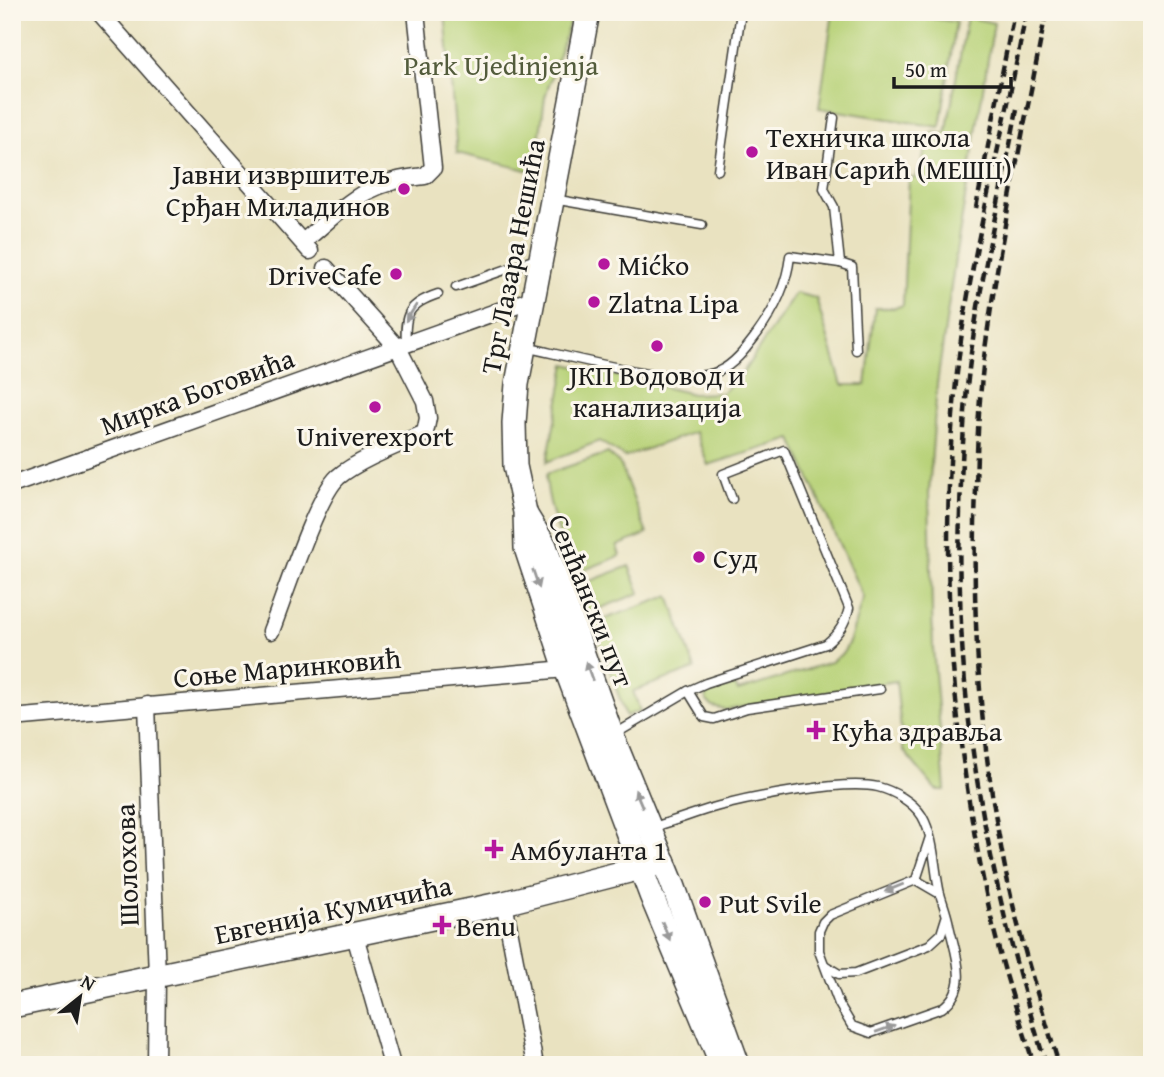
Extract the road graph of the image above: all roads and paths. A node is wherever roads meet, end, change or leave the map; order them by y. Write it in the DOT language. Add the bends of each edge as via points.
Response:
graph roads {
  1 [pos="99,12"];
  2 [pos="416,12"];
  3 [pos="588,12"];
  4 [pos="741,12"];
  5 [pos="834,118"];
  6 [pos="718,170"];
  7 [pos="553,199"];
  8 [pos="702,225"];
  9 [pos="542,257"];
  10 [pos="840,263"];
  11 [pos="326,268"];
  12 [pos="456,288"];
  13 [pos="438,294"];
  14 [pos="535,298"];
  15 [pos="402,346"];
  16 [pos="525,347"];
  17 [pos="856,350"];
  18 [pos="12,485"];
  19 [pos="732,499"];
  20 [pos="524,512"];
  21 [pos="271,631"];
  22 [pos="566,669"];
  23 [pos="880,689"];
  24 [pos="688,691"];
  25 [pos="147,705"];
  26 [pos="12,718"];
  27 [pos="612,736"];
  28 [pos="651,828"];
  29 [pos="627,831"];
  30 [pos="930,837"];
  31 [pos="664,862"];
  32 [pos="641,867"];
  33 [pos="916,880"];
  34 [pos="940,894"];
  35 [pos="503,903"];
  36 [pos="946,914"];
  37 [pos="355,936"];
  38 [pos="822,961"];
  39 [pos="157,976"];
  40 [pos="12,1006"];
  41 [pos="156,1065"];
  42 [pos="392,1065"];
  43 [pos="535,1065"];
  44 [pos="722,1065"];
  45 [pos="737,1065"];
  1 -- 2 [label="street" via="306,246 364,191 402,178 425,176 433,167"];
  3 -- 7 [label="main road, Трг Лазара Нешића"];
  4 -- 6 [label="lane"];
  5 -- 10 [label="lane" via="824,189 834,207"];
  7 -- 8 [label="lane"];
  7 -- 9 [label="main road, Трг Лазара Нешића"];
  9 -- 12 [label="lane"];
  9 -- 14 [label="main road, Трг Лазара Нешића"];
  10 -- 16 [label="lane" via="790,256 778,301 744,351 719,372 674,377"];
  10 -- 17 [label="lane" via="852,267"];
  11 -- 15 [label="street"];
  13 -- 15 [label="lane, one-way" via="421,300 409,312"];
  14 -- 15 [label="street, Мирка Боговића"];
  14 -- 16 [label="main road, Трг Лазара Нешића"];
  15 -- 18 [label="street, Мирка Боговића"];
  15 -- 21 [label="street" via="425,401 425,433 337,478 320,506"];
  16 -- 20 [label="main road, Трг Лазара Нешића" via="514,423 515,466"];
  19 -- 24 [label="lane" via="723,474 783,450 849,608 839,633 826,644"];
  20 -- 22 [label="main road, Сенћански пут, one-way" via="526,548"];
  27 -- 20 [label="main road, Сенћански пут, one-way" via="545,546"];
  22 -- 25 [label="street, Соње Маринковић"];
  22 -- 29 [label="main road, Сенћански пут"];
  23 -- 24 [label="lane" via="747,708 714,719 704,717"];
  24 -- 27 [label="lane"];
  25 -- 26 [label="street, Соње Маринковић"];
  25 -- 39 [label="street, Шолохова"];
  28 -- 27 [label="main road, Сенћански пут, one-way"];
  28 -- 29 [label="lane"];
  28 -- 30 [label="lane" via="717,806 862,785 902,797 921,814"];
  28 -- 31 [label="main road, Сенћански пут"];
  29 -- 32 [label="main road, Сенћански пут"];
  30 -- 33 [label="lane"];
  30 -- 34 [label="lane"];
  31 -- 32 [label="main road, Евгенија Кумичића"];
  31 -- 45 [label="main road, Сенћански пут"];
  32 -- 35 [label="main road, Евгенија Кумичића"];
  32 -- 44 [label="main road, Сенћански пут, one-way"];
  33 -- 34 [label="lane"];
  33 -- 38 [label="lane, one-way" via="830,915 822,922 817,940"];
  34 -- 36 [label="lane"];
  35 -- 37 [label="main road, Евгенија Кумичића"];
  35 -- 43 [label="street"];
  36 -- 38 [label="lane" via="941,934 929,946 856,974 839,974"];
  38 -- 36 [label="lane, one-way" via="846,1019 863,1032 878,1032 942,1008 954,997 960,978"];
  37 -- 39 [label="main road, Евгенија Кумичића"];
  37 -- 42 [label="street"];
  39 -- 40 [label="main road, Евгенија Кумичића"];
  39 -- 41 [label="street, Шолохова"];
}
